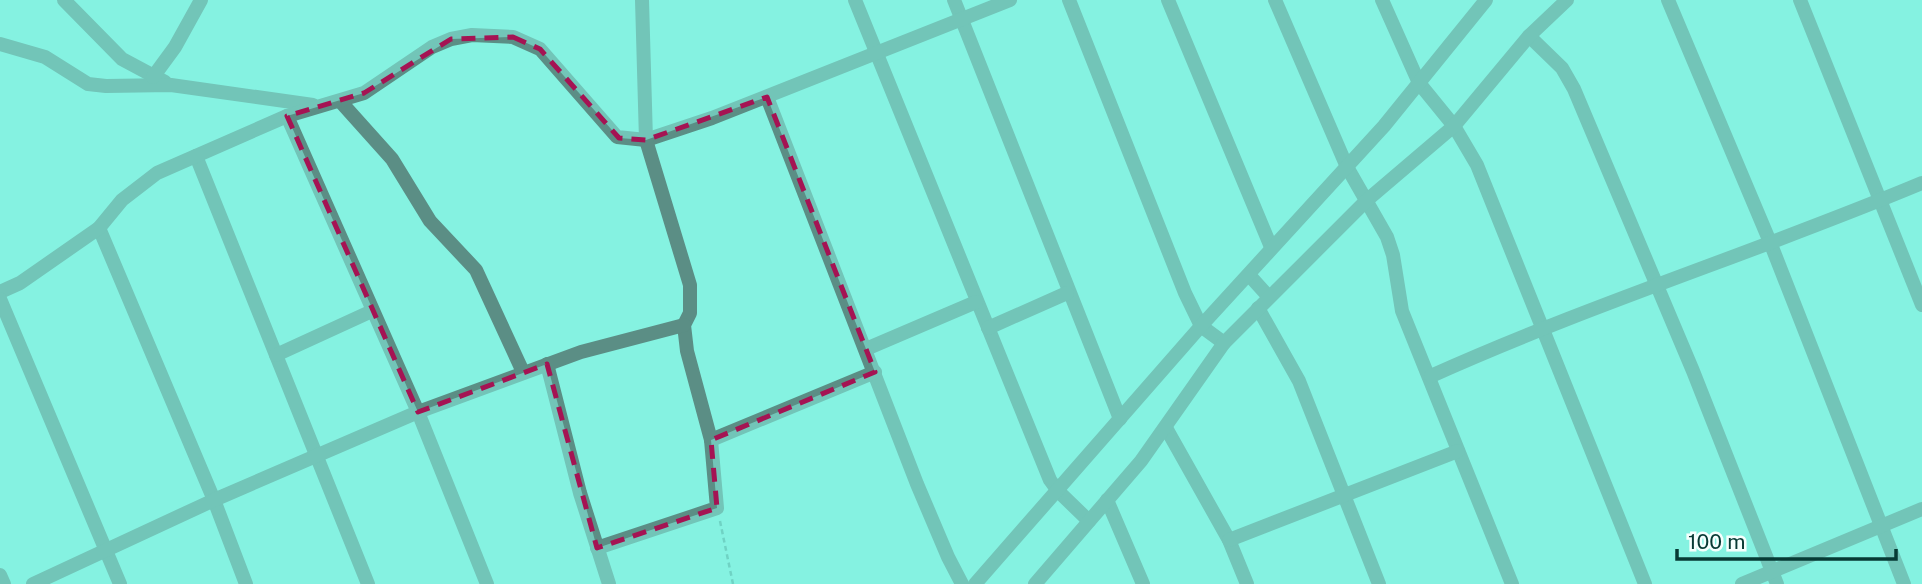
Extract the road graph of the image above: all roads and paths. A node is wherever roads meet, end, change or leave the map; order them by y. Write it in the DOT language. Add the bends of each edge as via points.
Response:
graph roads {
  1 [pos="64,0"];
  2 [pos="201,0"];
  3 [pos="642,0"];
  4 [pos="855,0"];
  5 [pos="954,0"];
  6 [pos="1010,0"];
  7 [pos="1069,0"];
  8 [pos="1168,0"];
  9 [pos="1275,0"];
  10 [pos="1382,0"];
  11 [pos="1486,0"];
  12 [pos="1567,0"];
  13 [pos="1668,0"];
  14 [pos="1800,0"];
  15 [pos="962,19"];
  16 [pos="1529,36"];
  17 [pos="0,44"];
  18 [pos="877,55"];
  19 [pos="153,78"];
  20 [pos="1419,83"];
  21 [pos="171,85"];
  22 [pos="767,97"];
  23 [pos="340,101"];
  24 [pos="314,105"];
  25 [pos="287,116"];
  26 [pos="1454,126"];
  27 [pos="646,140"];
  28 [pos="196,156"];
  29 [pos="1346,167"];
  30 [pos="1922,183"];
  31 [pos="1880,200"];
  32 [pos="1366,201"];
  33 [pos="99,228"];
  34 [pos="1770,242"];
  35 [pos="1271,247"];
  36 [pos="1249,275"];
  37 [pos="1656,288"];
  38 [pos="0,292"];
  39 [pos="1068,293"];
  40 [pos="1269,297"];
  41 [pos="0,299"];
  42 [pos="976,302"];
  43 [pos="1922,305"];
  44 [pos="1258,308"];
  45 [pos="372,311"];
  46 [pos="684,325"];
  47 [pos="1201,326"];
  48 [pos="988,328"];
  49 [pos="1543,329"];
  50 [pos="1224,343"];
  51 [pos="866,349"];
  52 [pos="276,355"];
  53 [pos="547,363"];
  54 [pos="523,372"];
  55 [pos="876,372"];
  56 [pos="1431,376"];
  57 [pos="418,412"];
  58 [pos="1120,419"];
  59 [pos="1166,428"];
  60 [pos="711,440"];
  61 [pos="1458,451"];
  62 [pos="316,456"];
  63 [pos="1058,491"];
  64 [pos="1343,494"];
  65 [pos="214,500"];
  66 [pos="1107,500"];
  67 [pos="717,508"];
  68 [pos="1922,509"];
  69 [pos="1089,521"];
  70 [pos="1880,526"];
  71 [pos="1229,540"];
  72 [pos="106,548"];
  73 [pos="597,548"];
  74 [pos="0,575"];
  75 [pos="1774,577"];
  76 [pos="4,584"];
  77 [pos="33,584"];
  78 [pos="120,584"];
  79 [pos="246,584"];
  80 [pos="368,584"];
  81 [pos="487,584"];
  82 [pos="609,584"];
  83 [pos="733,584"];
  84 [pos="962,584"];
  85 [pos="975,584"];
  86 [pos="1035,584"];
  87 [pos="1143,584"];
  88 [pos="1247,584"];
  89 [pos="1379,584"];
  90 [pos="1512,584"];
  91 [pos="1645,584"];
  92 [pos="1742,584"];
  93 [pos="1904,584"];
  1 -- 19 [label="street" via="122,59"];
  2 -- 19 [label="street"];
  3 -- 27 [label="street"];
  4 -- 18 [label="street"];
  5 -- 15 [label="street"];
  6 -- 15 [label="street"];
  7 -- 47 [label="street"];
  8 -- 35 [label="street"];
  9 -- 29 [label="street"];
  10 -- 20 [label="street"];
  11 -- 20 [label="street"];
  12 -- 16 [label="street"];
  13 -- 34 [label="street"];
  14 -- 31 [label="street"];
  15 -- 18 [label="street"];
  15 -- 39 [label="street"];
  16 -- 26 [label="street"];
  16 -- 37 [label="street" via="1562,68 1574,89"];
  17 -- 21 [label="street" via="45,57 88,83"];
  18 -- 22 [label="street"];
  18 -- 42 [label="street"];
  19 -- 21 [label="street"];
  20 -- 26 [label="street"];
  20 -- 29 [label="street"];
  21 -- 24 [label="street"];
  22 -- 27 [label="street"];
  22 -- 51 [label="street"];
  23 -- 24 [label="street"];
  23 -- 27 [label="street" via="383,83 432,47 451,39 513,37 540,49 617,137"];
  23 -- 54 [label="street" via="392,159 430,221 476,270"];
  24 -- 25 [label="street"];
  25 -- 28 [label="street"];
  25 -- 45 [label="street"];
  26 -- 32 [label="street"];
  26 -- 49 [label="street" via="1477,165"];
  27 -- 46 [label="street" via="690,285 690,313"];
  28 -- 33 [label="street" via="137,186"];
  28 -- 52 [label="street"];
  29 -- 32 [label="street"];
  29 -- 35 [label="street"];
  30 -- 31 [label="street"];
  31 -- 34 [label="street"];
  31 -- 43 [label="street"];
  32 -- 40 [label="street"];
  32 -- 56 [label="street" via="1394,255 1402,311"];
  33 -- 38 [label="street"];
  33 -- 65 [label="street"];
  34 -- 37 [label="street"];
  34 -- 70 [label="street"];
  35 -- 36 [label="street"];
  36 -- 40 [label="street"];
  36 -- 47 [label="street"];
  37 -- 49 [label="street"];
  37 -- 75 [label="street"];
  39 -- 48 [label="street"];
  39 -- 58 [label="street"];
  40 -- 44 [label="street"];
  41 -- 72 [label="street"];
  42 -- 48 [label="street"];
  42 -- 51 [label="street"];
  44 -- 50 [label="street"];
  44 -- 64 [label="street" via="1299,381"];
  45 -- 52 [label="street"];
  45 -- 57 [label="street"];
  46 -- 53 [label="street"];
  46 -- 60 [label="street"];
  47 -- 50 [label="street"];
  47 -- 58 [label="street"];
  48 -- 63 [label="street"];
  49 -- 56 [label="street"];
  49 -- 91 [label="street"];
  50 -- 59 [label="street"];
  51 -- 55 [label="street"];
  52 -- 62 [label="street"];
  53 -- 54 [label="street"];
  53 -- 73 [label="street"];
  54 -- 57 [label="street"];
  55 -- 60 [label="street"];
  55 -- 84 [label="street" via="947,558"];
  56 -- 61 [label="street"];
  57 -- 62 [label="street"];
  57 -- 81 [label="street"];
  58 -- 63 [label="street"];
  59 -- 66 [label="street"];
  59 -- 71 [label="street"];
  60 -- 67 [label="street"];
  61 -- 64 [label="street"];
  61 -- 90 [label="street"];
  62 -- 65 [label="street"];
  62 -- 80 [label="street"];
  63 -- 69 [label="street"];
  63 -- 85 [label="street"];
  64 -- 71 [label="street"];
  64 -- 89 [label="street"];
  65 -- 72 [label="street"];
  65 -- 79 [label="street"];
  66 -- 69 [label="street"];
  66 -- 87 [label="street"];
  67 -- 73 [label="street"];
  67 -- 83 [label="path"];
  68 -- 70 [label="street"];
  69 -- 86 [label="street"];
  70 -- 75 [label="street"];
  70 -- 93 [label="street"];
  71 -- 88 [label="street"];
  72 -- 77 [label="street"];
  72 -- 78 [label="street"];
  73 -- 82 [label="street"];
  74 -- 76 [label="street"];
  75 -- 92 [label="street"];
}
